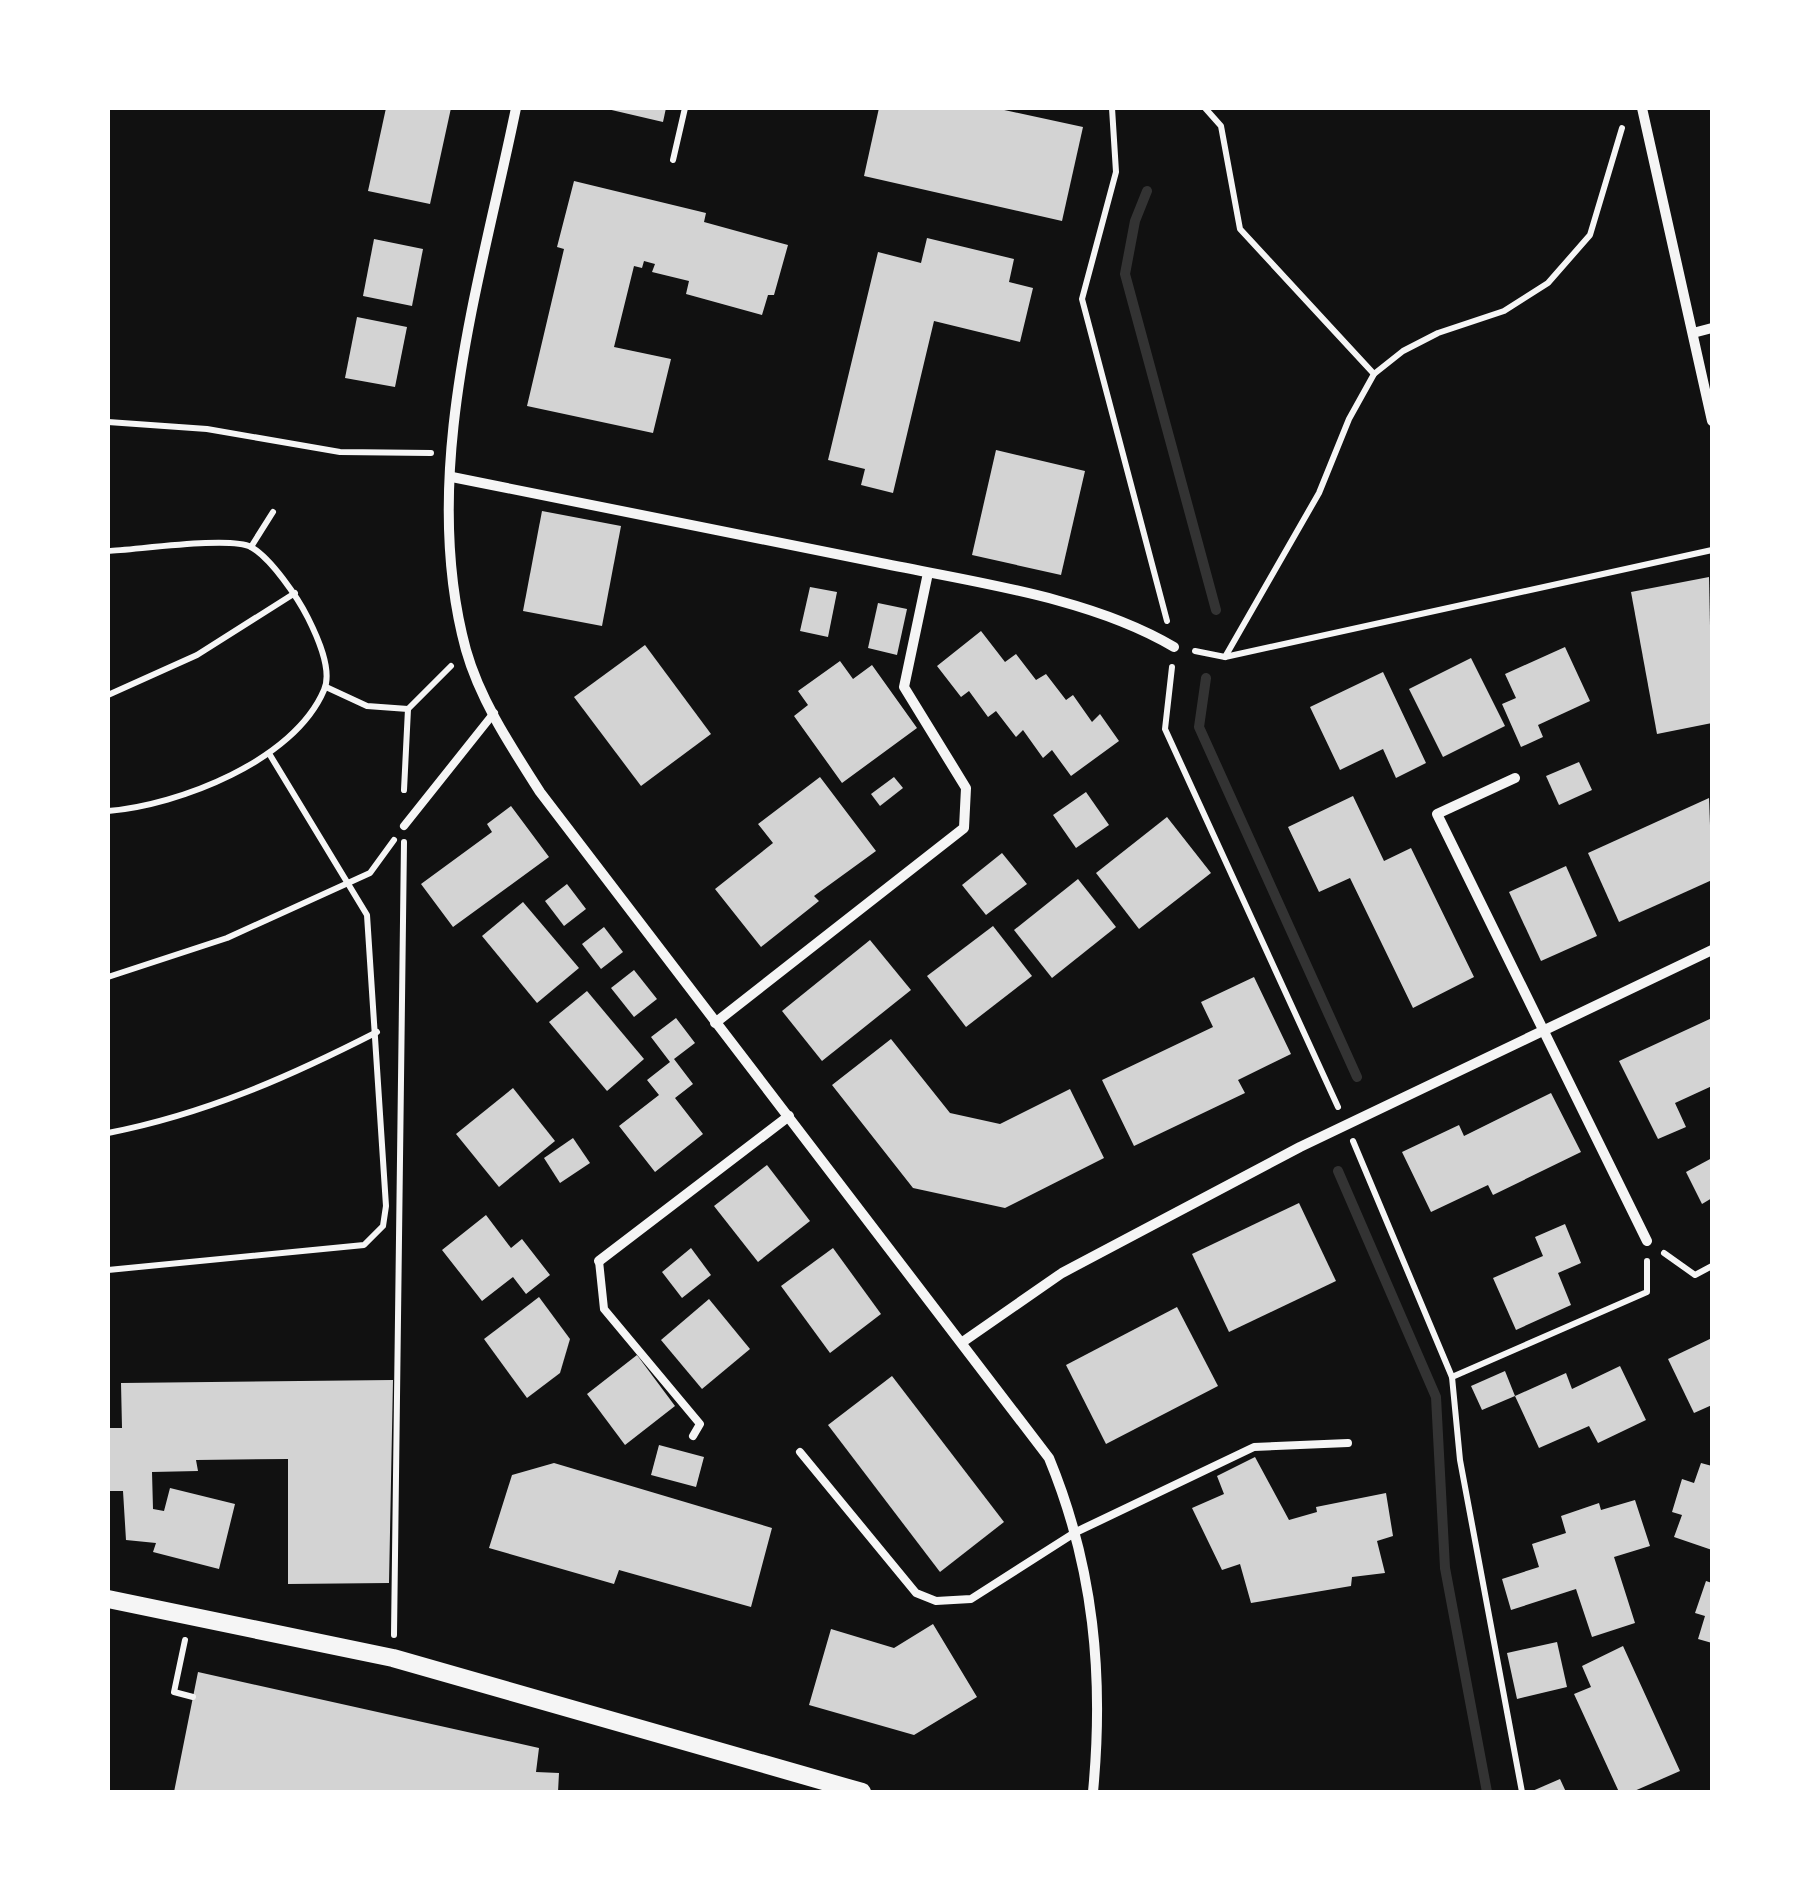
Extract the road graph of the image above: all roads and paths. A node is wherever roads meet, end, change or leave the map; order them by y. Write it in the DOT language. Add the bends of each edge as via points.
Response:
graph roads {
  1 [pos="516,108"];
  2 [pos="685,108"];
  3 [pos="1112,108"];
  4 [pos="1204,108"];
  5 [pos="1642,108"];
  6 [pos="1624,122"];
  7 [pos="673,160"];
  8 [pos="1712,328"];
  9 [pos="1693,333"];
  10 [pos="1374,374"];
  11 [pos="1712,421"];
  12 [pos="108,422"];
  13 [pos="453,453"];
  14 [pos="452,477"];
  15 [pos="273,512"];
  16 [pos="251,547"];
  17 [pos="1712,550"];
  18 [pos="108,551"];
  19 [pos="928,573"];
  20 [pos="295,593"];
  21 [pos="1174,647"];
  22 [pos="466,651"];
  23 [pos="1226,657"];
  24 [pos="326,687"];
  25 [pos="108,694"];
  26 [pos="408,709"];
  27 [pos="494,713"];
  28 [pos="270,755"];
  29 [pos="1514,778"];
  30 [pos="108,811"];
  31 [pos="404,826"];
  32 [pos="350,882"];
  33 [pos="1712,950"];
  34 [pos="108,977"];
  35 [pos="715,1023"];
  36 [pos="1541,1029"];
  37 [pos="377,1032"];
  38 [pos="789,1116"];
  39 [pos="1346,1123"];
  40 [pos="108,1133"];
  41 [pos="1647,1241"];
  42 [pos="599,1261"];
  43 [pos="1712,1266"];
  44 [pos="108,1270"];
  45 [pos="964,1342"];
  46 [pos="1452,1377"];
  47 [pos="693,1436"];
  48 [pos="1348,1443"];
  49 [pos="800,1452"];
  50 [pos="1076,1532"];
  51 [pos="108,1599"];
  52 [pos="191,1615"];
  53 [pos="393,1658"];
  54 [pos="193,1696"];
  55 [pos="862,1792"];
  56 [pos="1093,1792"];
  57 [pos="1522,1792"];
  1 -- 13 [label="street" via="459,374"];
  2 -- 7 [label="path"];
  3 -- 21 [label="path" via="1116,172 1082,300"];
  4 -- 10 [label="path" via="1222,126 1240,229"];
  5 -- 9 [label="street"];
  6 -- 10 [label="path" via="1590,235 1548,283 1504,310 1438,332"];
  8 -- 9 [label="street"];
  9 -- 11 [label="street"];
  10 -- 23 [label="path" via="1319,493"];
  12 -- 13 [label="path" via="207,429 340,452"];
  13 -- 14 [label="street"];
  14 -- 19 [label="street"];
  14 -- 22 [label="street" via="451,562"];
  15 -- 16 [label="path"];
  16 -- 18 [label="path" via="218,542"];
  16 -- 20 [label="path"];
  17 -- 23 [label="path"];
  19 -- 21 [label="street" via="1133,623"];
  19 -- 35 [label="street" via="904,687 966,788 964,828"];
  20 -- 24 [label="path" via="323,655"];
  20 -- 25 [label="path" via="196,655"];
  21 -- 23 [label="path"];
  21 -- 39 [label="path" via="1165,729"];
  22 -- 26 [label="path"];
  22 -- 27 [label="street"];
  24 -- 26 [label="path" via="367,706"];
  24 -- 28 [label="path"];
  26 -- 31 [label="path"];
  27 -- 31 [label="lane"];
  27 -- 35 [label="street" via="540,792"];
  28 -- 30 [label="path" via="180,795"];
  28 -- 32 [label="path"];
  29 -- 36 [label="street" via="1437,814"];
  31 -- 32 [label="path" via="370,873"];
  31 -- 53 [label="path"];
  32 -- 34 [label="path" via="227,938"];
  32 -- 37 [label="path" via="368,915"];
  33 -- 36 [label="street"];
  35 -- 38 [label="street"];
  36 -- 39 [label="street"];
  36 -- 41 [label="street"];
  37 -- 40 [label="path" via="276,1084"];
  37 -- 44 [label="path" via="386,1206 383,1226 364,1244"];
  38 -- 42 [label="street"];
  38 -- 45 [label="street"];
  39 -- 45 [label="street" via="1062,1273"];
  39 -- 46 [label="path"];
  41 -- 43 [label="path" via="1694,1275"];
  41 -- 46 [label="path" via="1647,1292"];
  42 -- 47 [label="lane" via="604,1309 700,1424"];
  45 -- 50 [label="street" via="1049,1458"];
  46 -- 57 [label="path" via="1460,1460"];
  48 -- 50 [label="lane" via="1254,1447"];
  49 -- 50 [label="lane" via="916,1593 936,1601 970,1599"];
  50 -- 56 [label="street" via="1096,1642"];
  51 -- 52 [label="street"];
  52 -- 53 [label="street"];
  52 -- 54 [label="path" via="174,1692"];
  53 -- 55 [label="street"];
}
